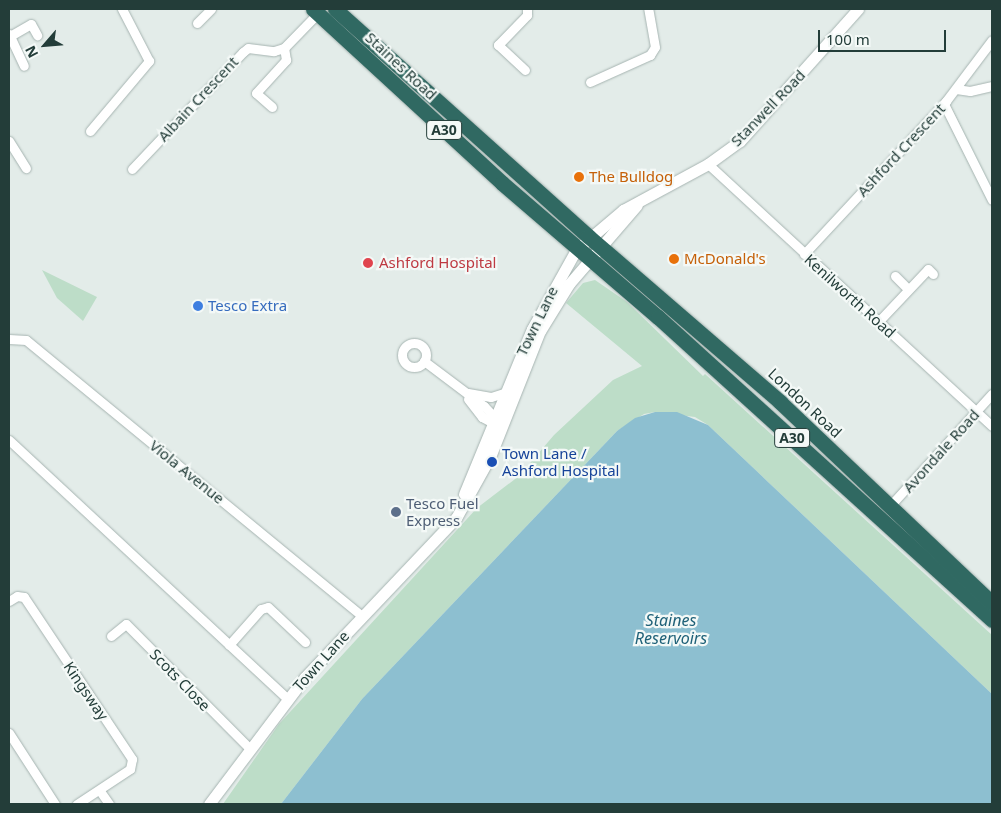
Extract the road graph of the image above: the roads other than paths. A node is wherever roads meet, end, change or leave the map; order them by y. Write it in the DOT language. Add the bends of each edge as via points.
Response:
graph roads {
  1 [pos="122,9"];
  2 [pos="211,9"];
  3 [pos="335,9"];
  4 [pos="528,9"];
  5 [pos="648,9"];
  6 [pos="858,9"];
  7 [pos="316,11"];
  8 [pos="197,23"];
  9 [pos="9,35"];
  10 [pos="36,35"];
  11 [pos="992,40"];
  12 [pos="284,48"];
  13 [pos="24,66"];
  14 [pos="525,70"];
  15 [pos="590,82"];
  16 [pos="992,86"];
  17 [pos="956,89"];
  18 [pos="944,104"];
  19 [pos="272,107"];
  20 [pos="90,130"];
  21 [pos="9,141"];
  22 [pos="708,164"];
  23 [pos="26,168"];
  24 [pos="132,168"];
  25 [pos="992,200"];
  26 [pos="637,205"];
  27 [pos="588,236"];
  28 [pos="601,247"];
  29 [pos="576,250"];
  30 [pos="804,254"];
  31 [pos="589,260"];
  32 [pos="933,274"];
  33 [pos="894,276"];
  34 [pos="908,289"];
  35 [pos="879,322"];
  36 [pos="9,339"];
  37 [pos="424,361"];
  38 [pos="463,392"];
  39 [pos="504,393"];
  40 [pos="992,394"];
  41 [pos="976,412"];
  42 [pos="496,422"];
  43 [pos="992,426"];
  44 [pos="9,440"];
  45 [pos="889,507"];
  46 [pos="9,601"];
  47 [pos="992,603"];
  48 [pos="362,616"];
  49 [pos="992,620"];
  50 [pos="111,636"];
  51 [pos="305,642"];
  52 [pos="229,645"];
  53 [pos="288,698"];
  54 [pos="9,733"];
  55 [pos="249,748"];
  56 [pos="100,790"];
  57 [pos="55,804"];
  58 [pos="77,804"];
  59 [pos="109,804"];
  60 [pos="208,804"];
  1 -- 20 [label="street" via="149,61"];
  2 -- 8 [label="street"];
  3 -- 27 [label="highway, Staines Road / A30"];
  4 -- 14 [label="street" via="498,45"];
  5 -- 15 [label="street" via="655,47 650,55"];
  6 -- 22 [label="main road, Stanwell Road" via="764,117 740,141"];
  7 -- 12 [label="street"];
  7 -- 29 [label="highway, Staines Road / A30"];
  9 -- 10 [label="street" via="31,24"];
  9 -- 13 [label="street"];
  11 -- 17 [label="street, Ashford Crescent"];
  12 -- 19 [label="street" via="286,60 256,92"];
  12 -- 24 [label="street, Albain Crescent" via="274,51 248,48 242,52"];
  16 -- 17 [label="street" via="970,91"];
  17 -- 18 [label="street, Ashford Crescent"];
  18 -- 25 [label="street"];
  18 -- 30 [label="street, Ashford Crescent"];
  21 -- 23 [label="street"];
  22 -- 26 [label="main road, Stanwell Road"];
  22 -- 30 [label="street, Kenilworth Road"];
  26 -- 27 [label="main road, Stanwell Road" via="623,210"];
  26 -- 28 [label="main road, Stanwell Road"];
  27 -- 28 [label="highway, London Road / A30"];
  27 -- 29 [label="main road, Stanwell Road"];
  28 -- 31 [label="main road, Town Lane"];
  28 -- 45 [label="highway, London Road / A30" via="780,402"];
  29 -- 31 [label="highway, A30"];
  29 -- 39 [label="main road, Town Lane" via="536,320"];
  30 -- 35 [label="street, Kenilworth Road"];
  31 -- 42 [label="main road, Town Lane" via="569,284 540,331"];
  31 -- 49 [label="highway, A30" via="658,317"];
  32 -- 34 [label="street" via="928,269"];
  33 -- 34 [label="street"];
  34 -- 35 [label="street"];
  35 -- 41 [label="street, Kenilworth Road"];
  36 -- 48 [label="street, Viola Avenue" via="26,340"];
  37 -- 38 [label="street"];
  38 -- 39 [label="street" via="491,397"];
  38 -- 42 [label="street" via="482,417"];
  39 -- 42 [label="main road, Town Lane"];
  40 -- 41 [label="street, Avondale Road"];
  41 -- 43 [label="street, Kenilworth Road"];
  41 -- 45 [label="street, Avondale Road"];
  42 -- 48 [label="main road, Town Lane" via="445,528"];
  44 -- 52 [label="street"];
  45 -- 47 [label="highway, London Road / A30"];
  46 -- 56 [label="street, Kingsway" via="17,596 24,597 132,759 130,768"];
  48 -- 53 [label="main road, Town Lane"];
  50 -- 55 [label="street, Scots Close" via="126,624"];
  51 -- 52 [label="street" via="268,606 261,609"];
  52 -- 53 [label="street"];
  53 -- 55 [label="main road, Town Lane"];
  54 -- 57 [label="street"];
  55 -- 60 [label="main road, Town Lane"];
  56 -- 58 [label="street, Kingsway"];
  56 -- 59 [label="street"];
}
